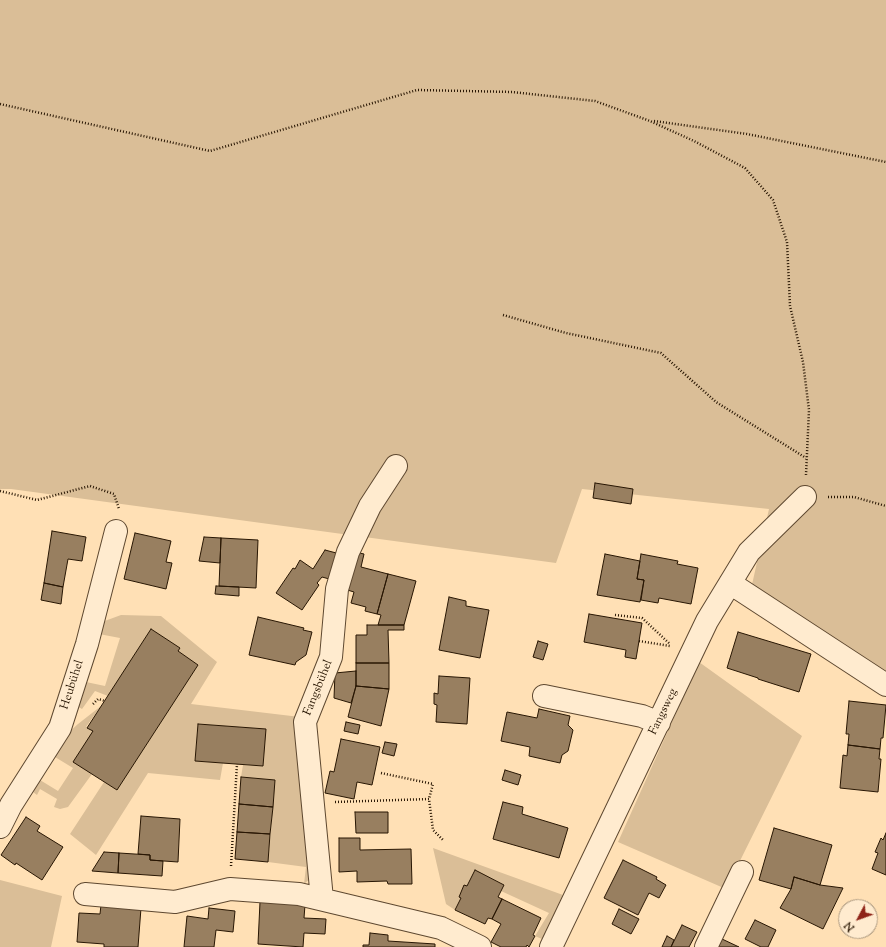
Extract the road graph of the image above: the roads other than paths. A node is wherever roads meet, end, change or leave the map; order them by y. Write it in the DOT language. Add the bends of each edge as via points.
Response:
graph roads {
  1 [pos="396,466"];
  2 [pos="805,497"];
  3 [pos="116,531"];
  4 [pos="730,583"];
  5 [pos="886,685"];
  6 [pos="544,696"];
  7 [pos="659,723"];
  8 [pos="0,827"];
  9 [pos="742,872"];
  10 [pos="85,894"];
  11 [pos="322,899"];
  12 [pos="480,947"];
  13 [pos="551,947"];
  14 [pos="706,947"];
  1 -- 11 [label="street, Fangsbühel" via="370,506 348,552 337,589 331,657 305,722"];
  2 -- 4 [label="street, Fangsweg" via="749,552"];
  3 -- 8 [label="street, Heubühel" via="87,644 60,728 11,804"];
  4 -- 5 [label="street"];
  4 -- 7 [label="street, Fangsweg" via="708,621"];
  6 -- 7 [label="street" via="642,716"];
  7 -- 13 [label="street, Fangsweg"];
  9 -- 14 [label="street"];
  10 -- 11 [label="street" via="175,902 230,888 299,894"];
  11 -- 12 [label="street" via="441,928"];
}
